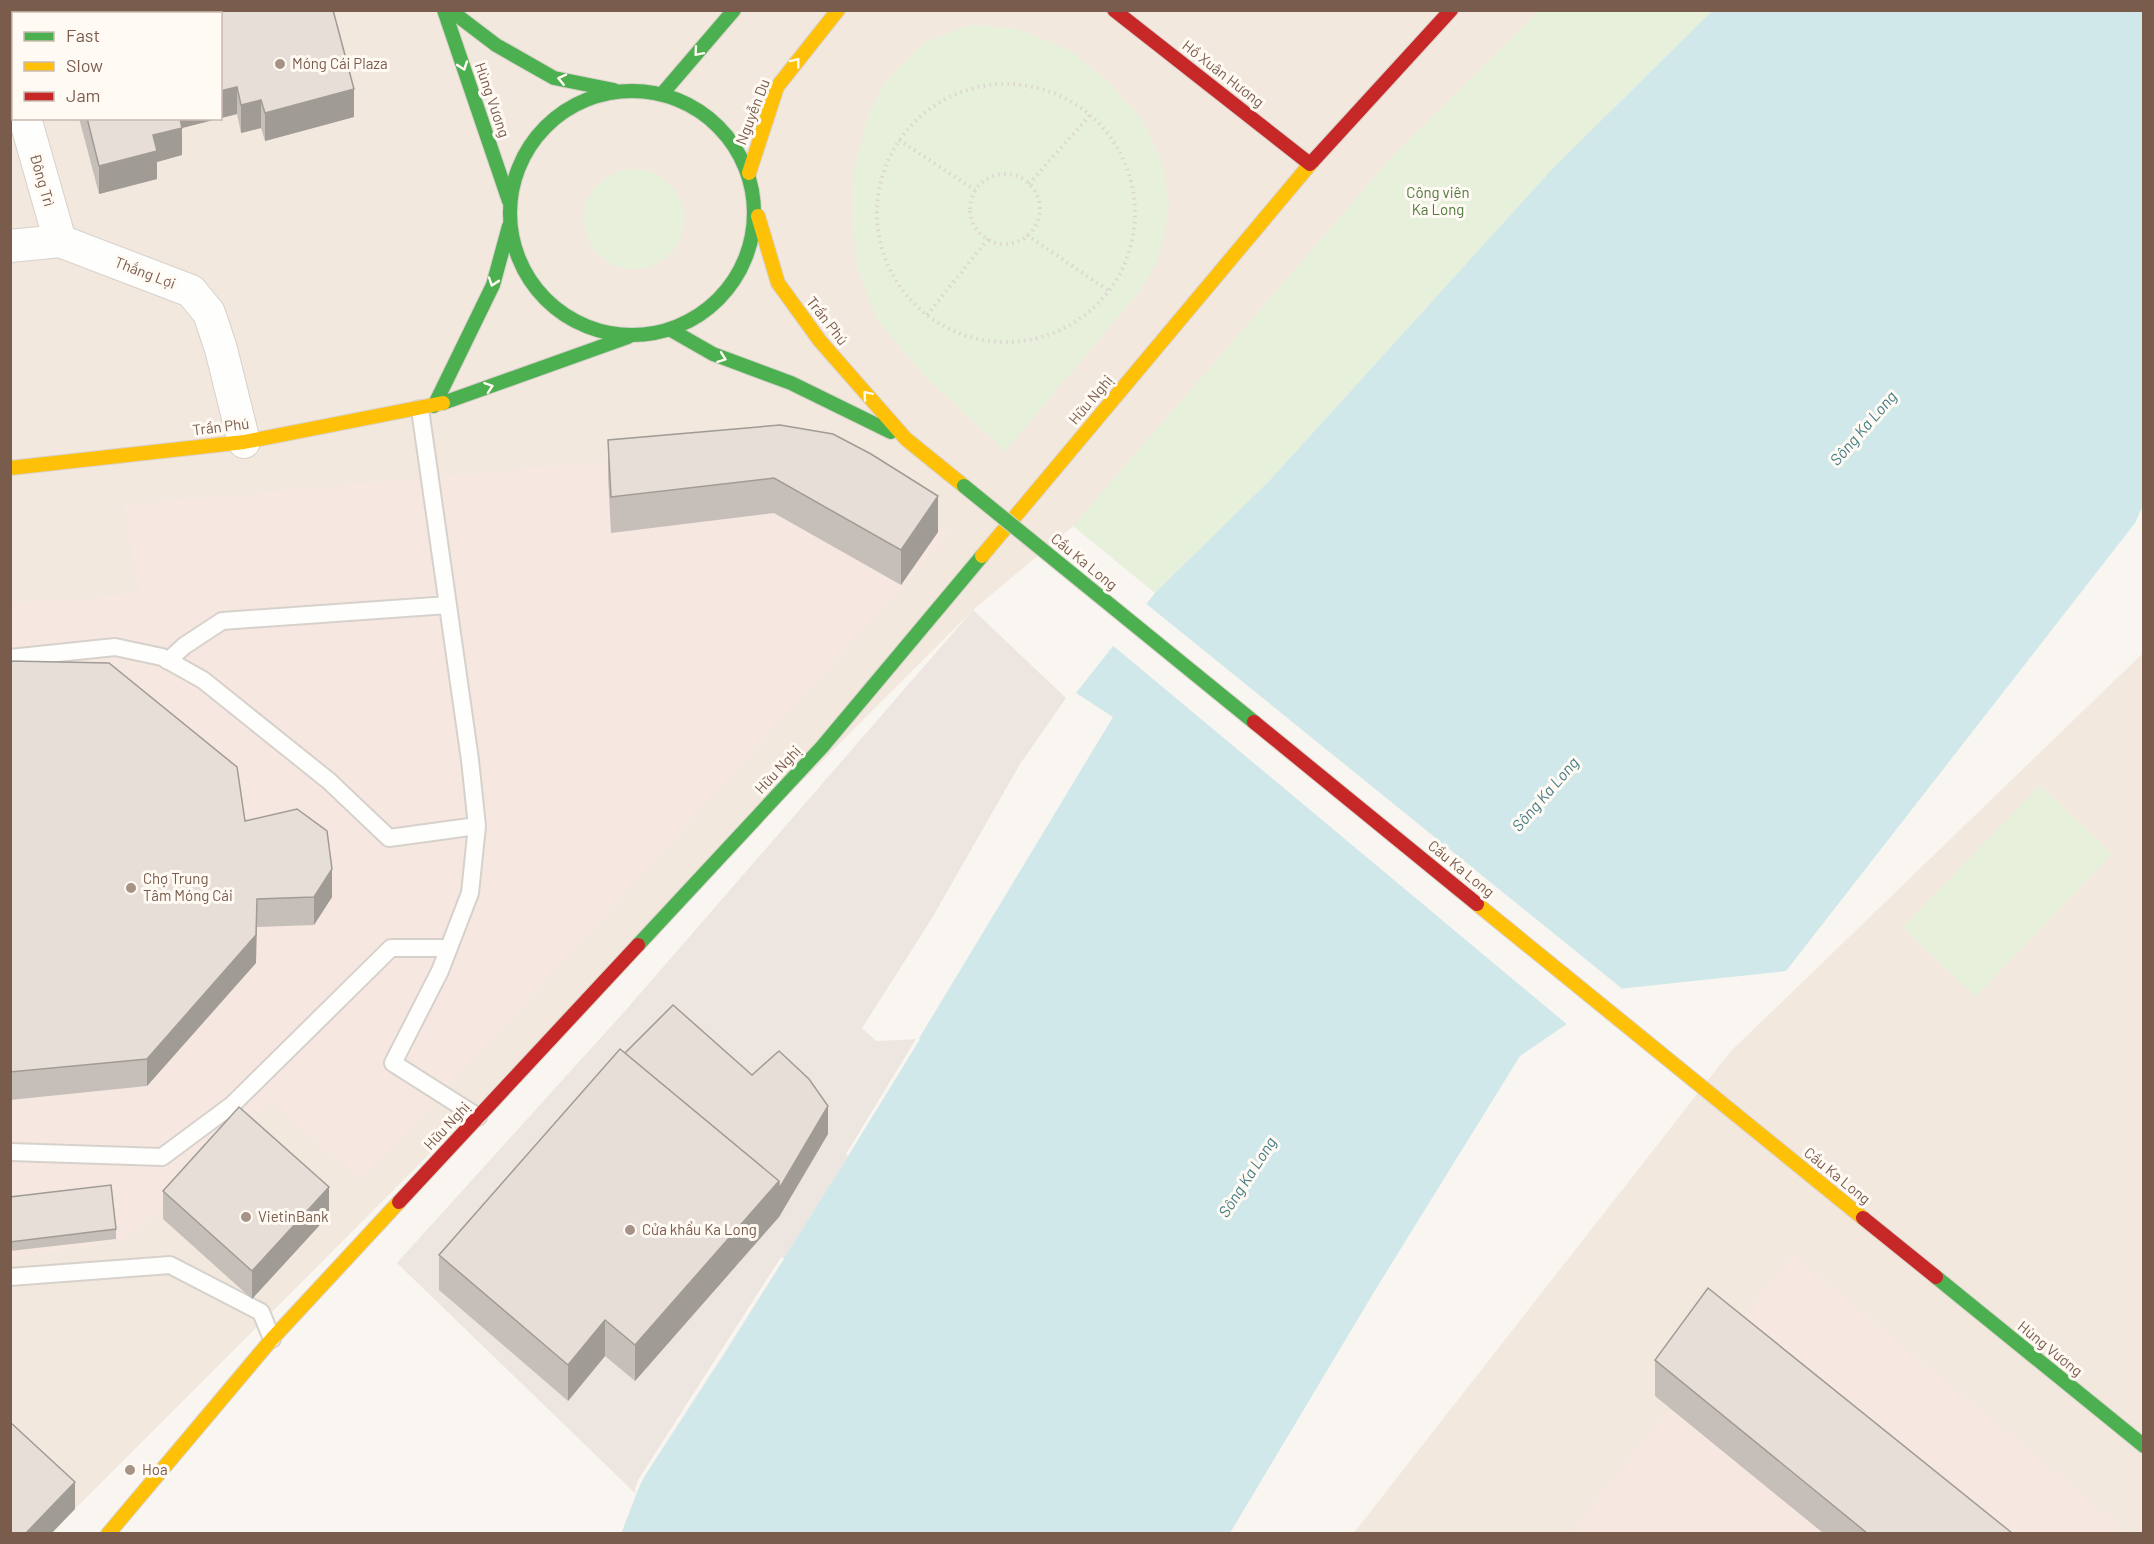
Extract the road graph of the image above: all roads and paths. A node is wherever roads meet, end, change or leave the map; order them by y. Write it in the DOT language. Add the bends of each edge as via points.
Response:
graph roads {
  1 [pos="444,10"];
  2 [pos="450,10"];
  3 [pos="734,10"];
  4 [pos="838,10"];
  5 [pos="1114,10"];
  6 [pos="1451,10"];
  7 [pos="619,91"];
  8 [pos="662,94"];
  9 [pos="1089,115"];
  10 [pos="26,120"];
  11 [pos="899,141"];
  12 [pos="1310,164"];
  13 [pos="749,173"];
  14 [pos="1029,184"];
  15 [pos="975,190"];
  16 [pos="509,201"];
  17 [pos="755,206"];
  18 [pos="509,226"];
  19 [pos="1027,235"];
  20 [pos="988,239"];
  21 [pos="60,241"];
  22 [pos="10,246"];
  23 [pos="1109,291"];
  24 [pos="927,315"];
  25 [pos="671,330"];
  26 [pos="632,336"];
  27 [pos="427,407"];
  28 [pos="906,439"];
  29 [pos="244,442"];
  30 [pos="10,468"];
  31 [pos="964,486"];
  32 [pos="448,605"];
  33 [pos="10,658"];
  34 [pos="168,661"];
  35 [pos="477,826"];
  36 [pos="448,948"];
  37 [pos="478,1117"];
  38 [pos="10,1152"];
  39 [pos="10,1277"];
  40 [pos="1936,1277"];
  41 [pos="272,1339"];
  42 [pos="2144,1446"];
  43 [pos="108,1533"];
  1 -- 16 [label="street, Hùng Vương, one-way"];
  7 -- 2 [label="street, Hùng Vương, one-way" via="554,78 496,45"];
  3 -- 8 [label="street, one-way"];
  13 -- 4 [label="street, Nguyễn Du, one-way" via="777,87"];
  5 -- 12 [label="street, Hồ Xuân Hương"];
  6 -- 12 [label="street, Hữu Nghị"];
  7 -- 8 [label="street"];
  7 -- 16 [label="street" via="579,102 544,126 520,161"];
  8 -- 13 [label="street" via="699,110 729,138"];
  9 -- 11 [label="path" via="1061,96 1028,86 994,84 960,91 930,107"];
  9 -- 14 [label="path"];
  9 -- 23 [label="path" via="1112,139 1127,168 1134,199 1134,231 1125,263"];
  10 -- 21 [label="street, Đông Trì"];
  11 -- 15 [label="path"];
  11 -- 24 [label="path" via="887,160 878,193 877,227 885,260 902,290"];
  12 -- 37 [label="street, Hữu Nghị" via="822,747"];
  13 -- 17 [label="street"];
  14 -- 15 [label="path" via="1015,175 1003,174 992,176"];
  14 -- 19 [label="path" via="1039,199 1040,211 1038,222"];
  15 -- 20 [label="path" via="970,212 979,232"];
  16 -- 18 [label="street"];
  17 -- 25 [label="street" via="751,246 734,282 706,312"];
  28 -- 17 [label="street, Trần Phú, one-way" via="820,341 778,283"];
  18 -- 26 [label="street" via="518,261 537,291 564,316 596,331"];
  18 -- 27 [label="street, one-way" via="493,285"];
  19 -- 20 [label="path" via="1011,243"];
  19 -- 23 [label="path"];
  20 -- 24 [label="path"];
  21 -- 22 [label="street, Thắng Lợi"];
  21 -- 29 [label="street, Thắng Lợi" via="191,291 209,313"];
  23 -- 24 [label="path" via="1085,315 1055,332 1023,340 989,340 956,332"];
  25 -- 26 [label="street"];
  25 -- 28 [label="street, Trần Phú, one-way" via="713,354 791,383"];
  27 -- 26 [label="street, Trần Phú, one-way"];
  27 -- 29 [label="street, Trần Phú"];
  27 -- 32 [label="lane"];
  28 -- 31 [label="street, Trần Phú"];
  29 -- 30 [label="street, Trần Phú"];
  31 -- 40 [label="street, Cầu Ka Long, bridge"];
  32 -- 34 [label="lane" via="222,621"];
  32 -- 35 [label="lane"];
  33 -- 34 [label="lane" via="115,647"];
  34 -- 35 [label="lane" via="203,680 329,781 389,838"];
  35 -- 36 [label="lane" via="470,893"];
  36 -- 37 [label="lane" via="393,1064"];
  36 -- 38 [label="lane" via="391,948 232,1105 162,1157"];
  37 -- 41 [label="street, Hữu Nghị"];
  39 -- 41 [label="lane" via="170,1265 261,1312"];
  40 -- 42 [label="street, Hùng Vương"];
  41 -- 43 [label="street, Hữu Nghị"];
}
